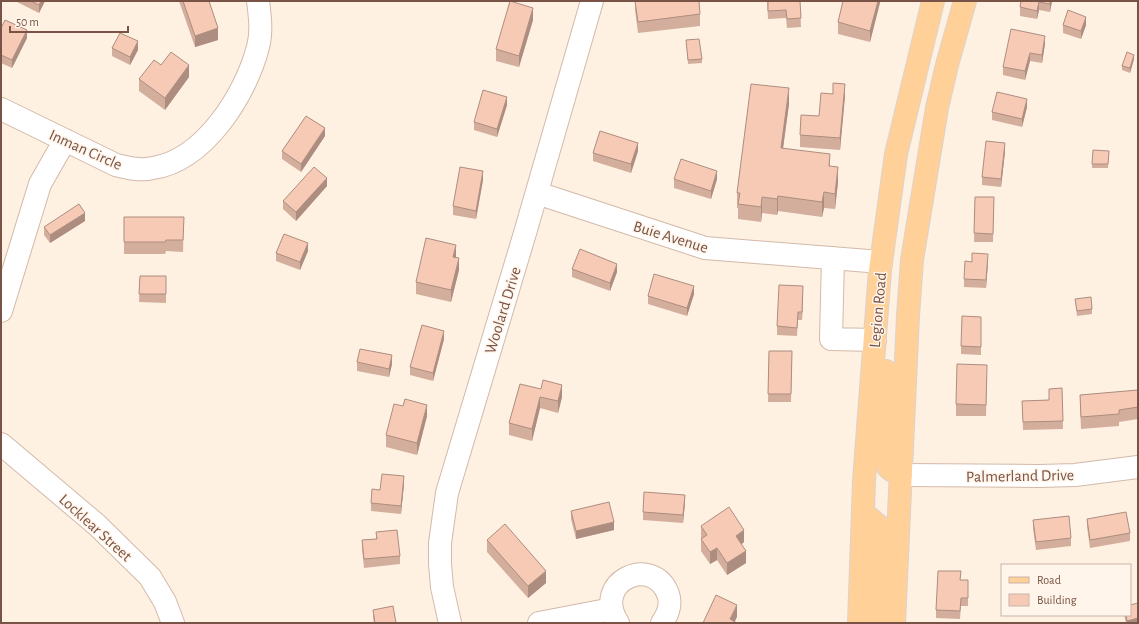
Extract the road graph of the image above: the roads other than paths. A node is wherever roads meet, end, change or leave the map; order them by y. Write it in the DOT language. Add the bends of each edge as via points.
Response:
graph roads {
  1 [pos="258,1"];
  2 [pos="592,1"];
  3 [pos="933,1"];
  4 [pos="964,1"];
  5 [pos="1,109"];
  6 [pos="65,140"];
  7 [pos="537,193"];
  8 [pos="833,258"];
  9 [pos="881,262"];
  10 [pos="1,311"];
  11 [pos="877,316"];
  12 [pos="875,340"];
  13 [pos="1,444"];
  14 [pos="1138,467"];
  15 [pos="901,475"];
  16 [pos="863,513"];
  17 [pos="615,616"];
  18 [pos="173,623"];
  19 [pos="450,623"];
  20 [pos="539,623"];
  21 [pos="662,623"];
  22 [pos="859,623"];
  23 [pos="878,623"];
  24 [pos="894,623"];
  1 -- 6 [label="street, Inman Circle" via="259,45 245,85 217,127 182,158 152,169 134,169 116,165"];
  2 -- 7 [label="street, Woolard Drive"];
  3 -- 9 [label="main road, Legion Road" via="896,154"];
  4 -- 15 [label="main road, Legion Road" via="937,108 912,260"];
  5 -- 6 [label="street, Inman Circle"];
  6 -- 10 [label="street" via="40,184"];
  7 -- 8 [label="street, Buie Avenue" via="705,248"];
  7 -- 19 [label="street, Woolard Drive" via="447,493 440,564"];
  8 -- 9 [label="street, Buie Avenue"];
  8 -- 12 [label="street" via="831,339"];
  9 -- 11 [label="main road, Legion Road"];
  11 -- 12 [label="main road, Legion Road"];
  11 -- 15 [label="main road" via="887,338 886,464"];
  12 -- 16 [label="main road, Legion Road"];
  13 -- 18 [label="street, Locklear Street" via="97,525 150,577 165,602"];
  14 -- 15 [label="street, Palmerland Drive" via="1075,475"];
  15 -- 24 [label="main road, Legion Road"];
  16 -- 22 [label="main road, Legion Road"];
  16 -- 23 [label="main road" via="879,526"];
  17 -- 20 [label="street"];
  17 -- 21 [label="street" via="612,596 616,587 631,575 641,574 651,576 666,589 670,608"];
}
